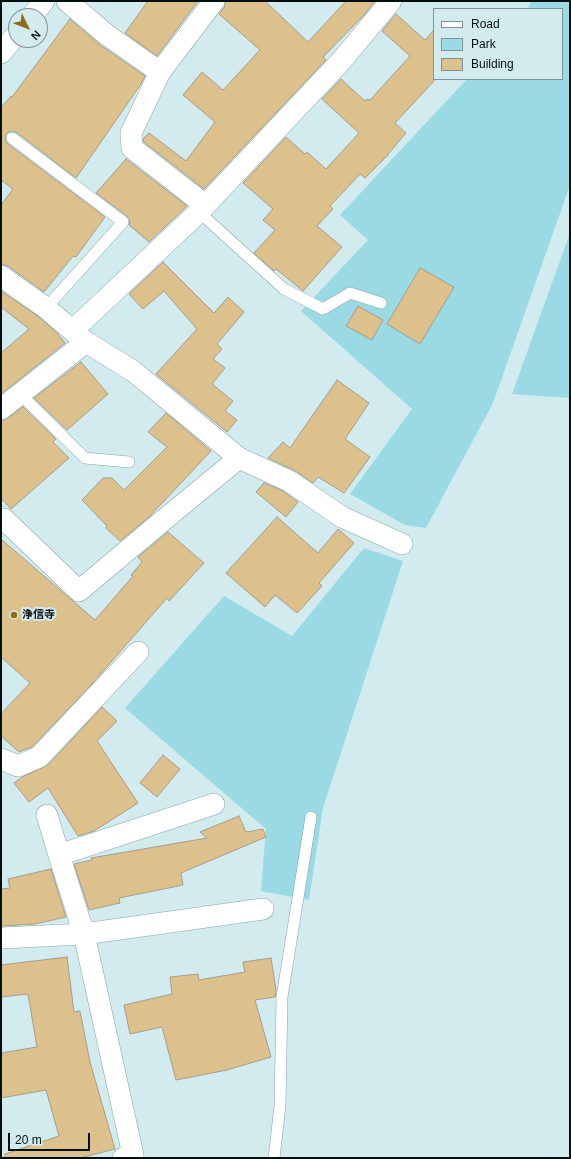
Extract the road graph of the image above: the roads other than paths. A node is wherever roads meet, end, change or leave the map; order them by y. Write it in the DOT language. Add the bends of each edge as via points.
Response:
graph roads {
  1 [pos="66,1"];
  2 [pos="214,1"];
  3 [pos="391,1"];
  4 [pos="8,44"];
  5 [pos="1,52"];
  6 [pos="160,72"];
  7 [pos="12,138"];
  8 [pos="202,208"];
  9 [pos="1,276"];
  10 [pos="381,303"];
  11 [pos="46,308"];
  12 [pos="80,336"];
  13 [pos="20,394"];
  14 [pos="1,409"];
  15 [pos="239,458"];
  16 [pos="129,462"];
  17 [pos="2,518"];
  18 [pos="402,544"];
  19 [pos="138,652"];
  20 [pos="1,759"];
  21 [pos="214,804"];
  22 [pos="47,815"];
  23 [pos="312,817"];
  24 [pos="59,855"];
  25 [pos="263,909"];
  26 [pos="84,934"];
  27 [pos="1,938"];
  28 [pos="122,1158"];
  29 [pos="274,1158"];
  1 -- 6 [label="street" via="106,35"];
  2 -- 6 [label="street"];
  3 -- 8 [label="street" via="342,60"];
  4 -- 5 [label="street"];
  6 -- 8 [label="street" via="131,133 132,148"];
  7 -- 11 [label="lane" via="124,222"];
  8 -- 10 [label="lane" via="284,289 323,309 350,293"];
  8 -- 12 [label="street"];
  9 -- 11 [label="street"];
  11 -- 12 [label="street"];
  12 -- 13 [label="street"];
  12 -- 15 [label="street" via="133,371"];
  13 -- 14 [label="street"];
  13 -- 16 [label="lane" via="85,458"];
  15 -- 17 [label="street" via="79,592"];
  15 -- 18 [label="street" via="290,481 342,517"];
  19 -- 20 [label="street" via="39,757 18,766"];
  21 -- 24 [label="street"];
  22 -- 24 [label="street"];
  23 -- 29 [label="lane" via="282,997 280,1106"];
  24 -- 26 [label="street"];
  25 -- 26 [label="street"];
  26 -- 27 [label="street"];
  26 -- 28 [label="street" via="133,1155"];
}
